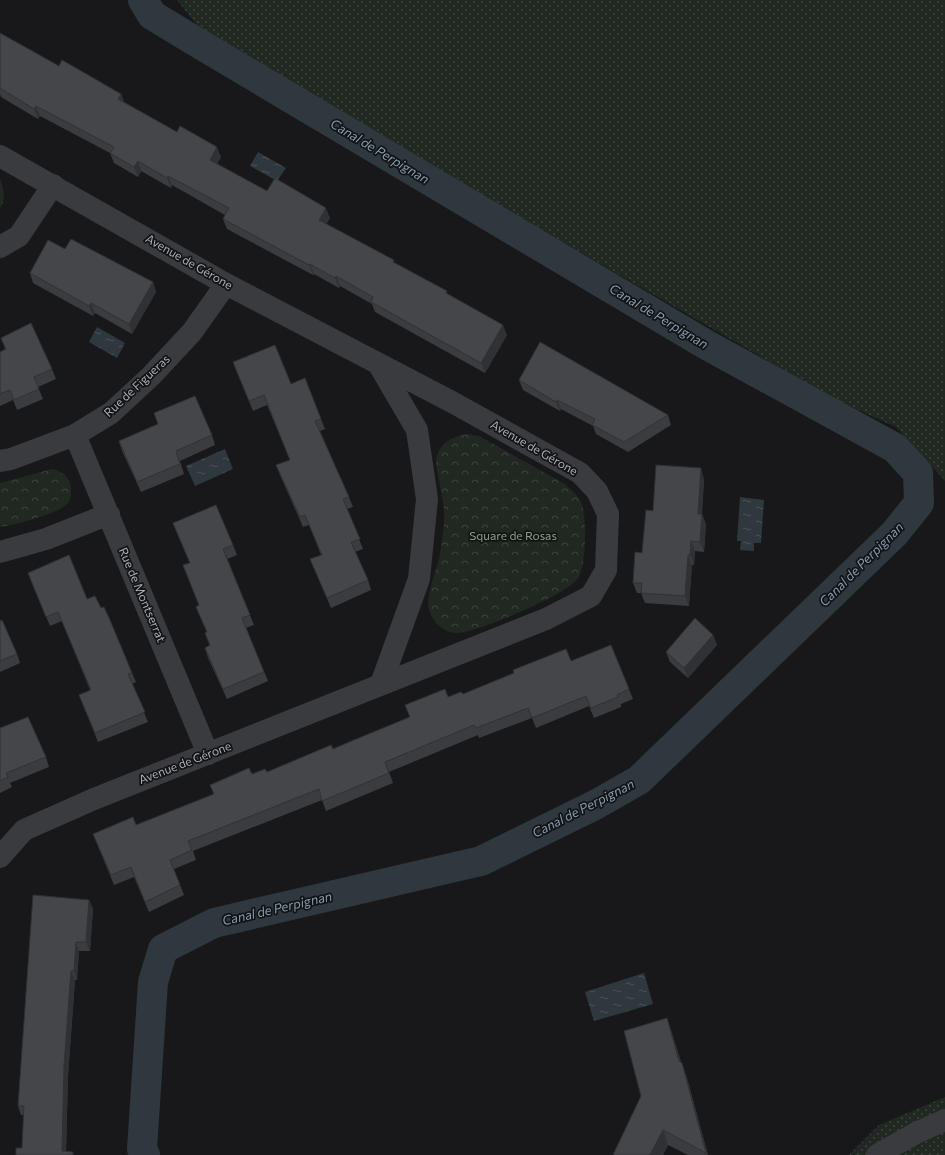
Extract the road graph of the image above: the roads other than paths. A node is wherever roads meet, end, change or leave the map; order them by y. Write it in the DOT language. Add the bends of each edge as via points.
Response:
graph roads {
  1 [pos="0,156"];
  2 [pos="53,184"];
  3 [pos="0,247"];
  4 [pos="226,284"];
  5 [pos="379,365"];
  6 [pos="75,435"];
  7 [pos="0,461"];
  8 [pos="109,514"];
  9 [pos="0,552"];
  10 [pos="381,684"];
  11 [pos="208,754"];
  12 [pos="0,857"];
  13 [pos="945,1120"];
  14 [pos="877,1155"];
  1 -- 2 [label="street, Avenue de Gérone"];
  2 -- 3 [label="street" via="19,236"];
  2 -- 4 [label="street, Avenue de Gérone"];
  4 -- 5 [label="street, Avenue de Gérone"];
  4 -- 6 [label="street, Rue de Figueras" via="192,332 151,376 111,413"];
  5 -- 10 [label="street" via="417,430 427,499 419,579"];
  5 -- 10 [label="street, Avenue de Gérone" via="580,473 597,491 608,514 606,570 591,596 546,619"];
  6 -- 7 [label="street, Rue de Figueras" via="11,460"];
  6 -- 8 [label="street, Rue de Montserrat"];
  8 -- 9 [label="street" via="46,539"];
  8 -- 11 [label="street, Rue de Montserrat"];
  10 -- 11 [label="street, Avenue de Gérone"];
  11 -- 12 [label="street, Avenue de Gérone" via="94,798 24,830"];
  13 -- 14 [label="street"];
}
